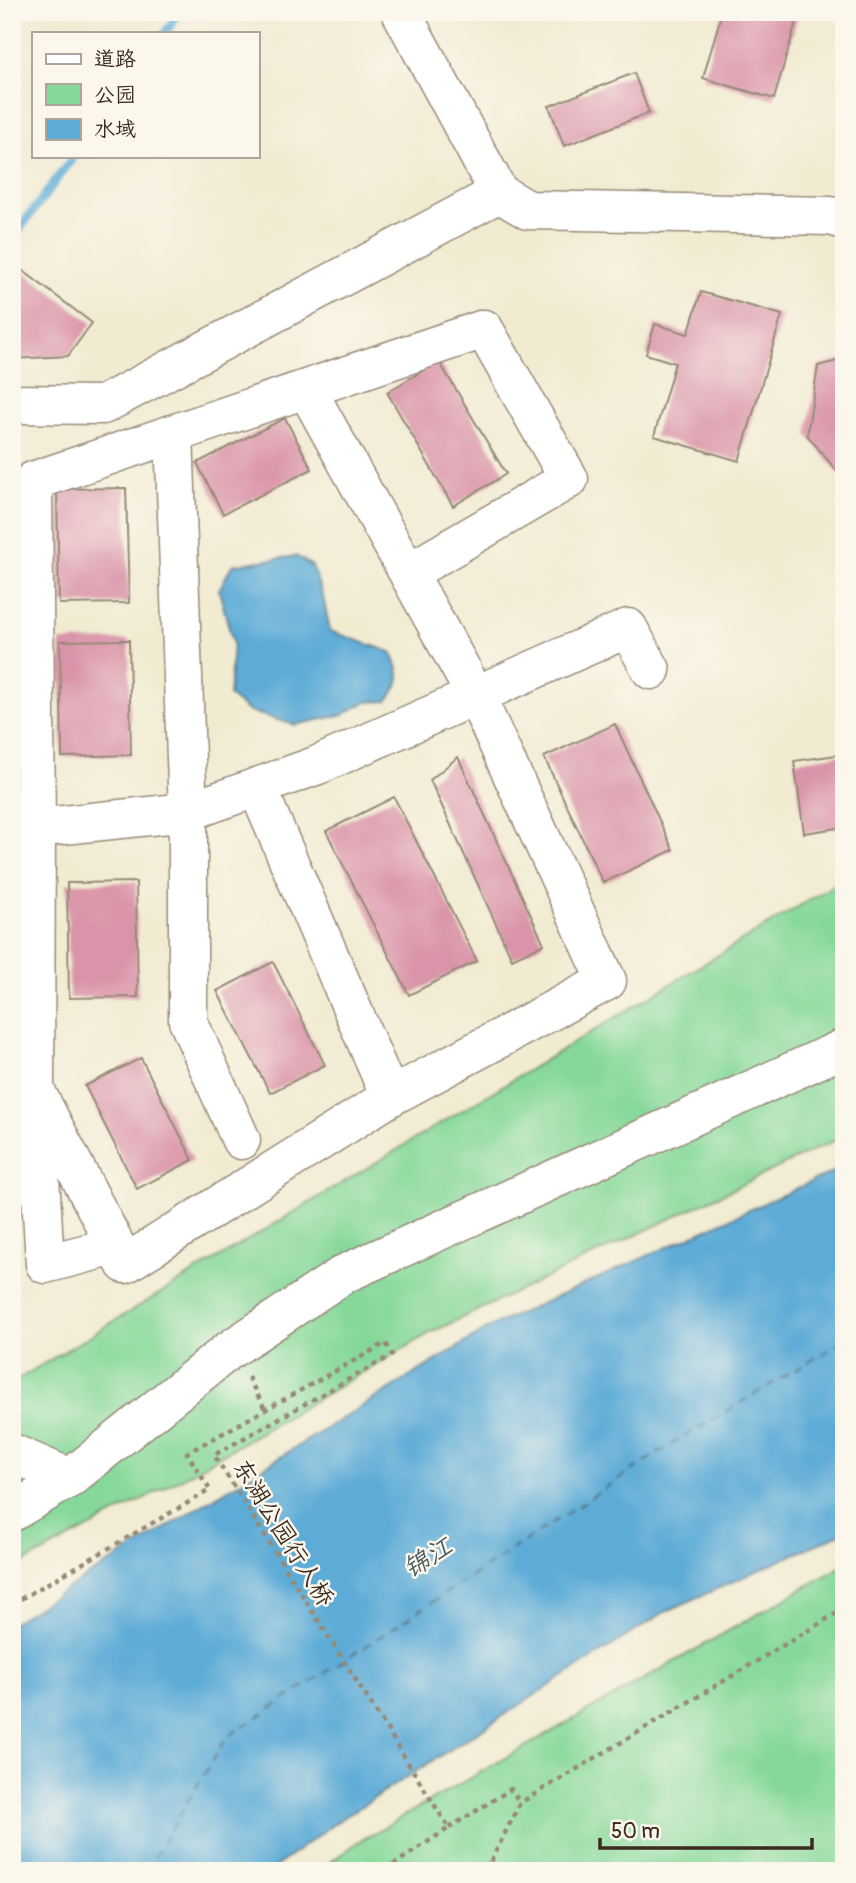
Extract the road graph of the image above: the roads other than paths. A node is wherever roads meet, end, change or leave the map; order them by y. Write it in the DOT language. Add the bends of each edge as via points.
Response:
graph roads {
  1 [pos="401,12"];
  2 [pos="499,193"];
  3 [pos="844,220"];
  4 [pos="307,390"];
  5 [pos="12,404"];
  6 [pos="174,435"];
  7 [pos="408,573"];
  8 [pos="651,670"];
  9 [pos="476,696"];
  10 [pos="257,787"];
  11 [pos="188,811"];
  12 [pos="24,827"];
  13 [pos="844,1048"];
  14 [pos="35,1090"];
  15 [pos="390,1097"];
  16 [pos="241,1140"];
  17 [pos="115,1246"];
  18 [pos="12,1453"];
  19 [pos="70,1478"];
  20 [pos="12,1512"];
  1 -- 2 [label="street"];
  2 -- 3 [label="street" via="528,210 830,216"];
  2 -- 5 [label="street" via="103,405"];
  4 -- 6 [label="street"];
  4 -- 7 [label="street"];
  4 -- 7 [label="street" via="484,330 569,480"];
  6 -- 11 [label="street"];
  6 -- 12 [label="street" via="33,481"];
  7 -- 9 [label="street"];
  8 -- 9 [label="street" via="628,628"];
  9 -- 10 [label="street"];
  9 -- 15 [label="street" via="607,981"];
  10 -- 11 [label="street"];
  10 -- 15 [label="street"];
  11 -- 12 [label="street"];
  11 -- 16 [label="street" via="188,1021"];
  12 -- 14 [label="street"];
  13 -- 19 [label="street" via="344,1274 228,1351"];
  14 -- 17 [label="street"];
  14 -- 17 [label="street" via="45,1264"];
  15 -- 17 [label="street" via="125,1264"];
  18 -- 19 [label="street"];
  19 -- 20 [label="street"];
}
